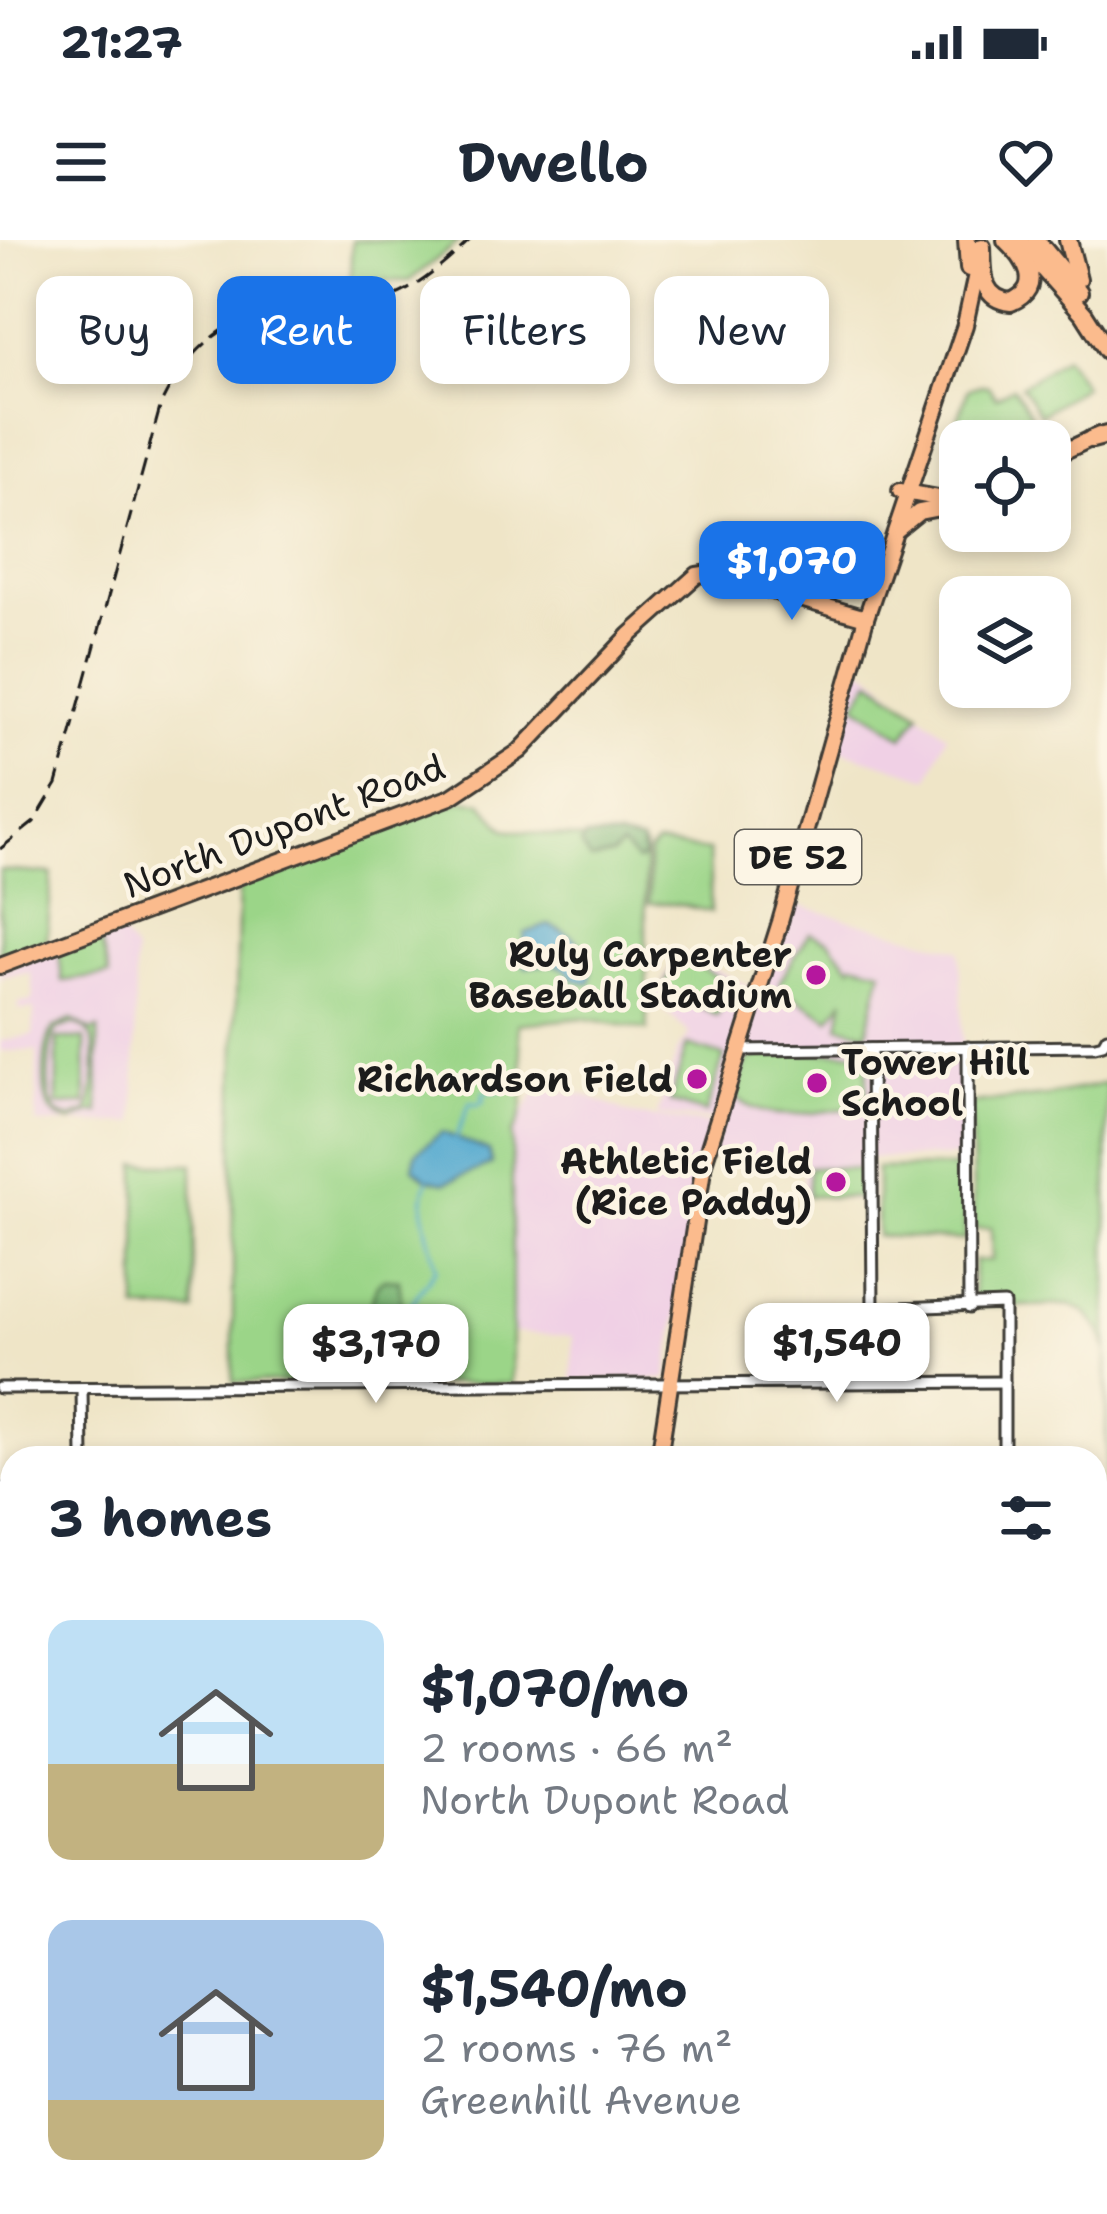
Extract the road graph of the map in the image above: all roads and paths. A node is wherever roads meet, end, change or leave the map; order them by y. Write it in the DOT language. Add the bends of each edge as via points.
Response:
graph roads {
  1 [pos="1006,240"];
  2 [pos="1016,240"];
  3 [pos="1036,240"];
  4 [pos="1068,240"];
  5 [pos="977,242"];
  6 [pos="968,268"];
  7 [pos="1091,308"];
  8 [pos="1107,332"];
  9 [pos="1107,350"];
  10 [pos="1103,432"];
  11 [pos="1071,448"];
  12 [pos="915,469"];
  13 [pos="904,492"];
  14 [pos="939,495"];
  15 [pos="939,504"];
  16 [pos="939,508"];
  17 [pos="892,538"];
  18 [pos="866,618"];
  19 [pos="0,966"];
  20 [pos="1107,1037"];
  21 [pos="968,1047"];
  22 [pos="871,1049"];
  23 [pos="739,1050"];
  24 [pos="969,1308"];
  25 [pos="1004,1382"];
  26 [pos="670,1383"];
  27 [pos="0,1388"];
  28 [pos="82,1388"];
  29 [pos="82,1446"];
  30 [pos="661,1446"];
  31 [pos="1004,1446"];
  1 -- 5 [label="highway" via="1031,280 1011,302 987,291"];
  2 -- 9 [label="highway"];
  3 -- 7 [label="highway"];
  4 -- 7 [label="highway"];
  5 -- 6 [label="highway"];
  5 -- 12 [label="main road, DE 52" via="965,325"];
  6 -- 13 [label="main road, DE 52"];
  7 -- 8 [label="highway"];
  10 -- 11 [label="main road"];
  12 -- 13 [label="main road, DE 52"];
  12 -- 14 [label="main road"];
  13 -- 15 [label="main road"];
  13 -- 17 [label="main road, DE 52"];
  13 -- 18 [label="main road, DE 52"];
  16 -- 17 [label="main road" via="914,515"];
  17 -- 18 [label="main road, DE 52"];
  18 -- 19 [label="main road, North Dupont Road" via="714,574 694,576 520,751 452,797"];
  18 -- 23 [label="main road, DE 52"];
  20 -- 21 [label="street" via="1100,1045"];
  21 -- 22 [label="street"];
  21 -- 24 [label="street"];
  22 -- 23 [label="street"];
  22 -- 24 [label="street" via="873,1309"];
  23 -- 26 [label="main road, DE 52" via="704,1163"];
  24 -- 25 [label="street" via="1004,1304"];
  25 -- 26 [label="street"];
  25 -- 31 [label="street"];
  26 -- 28 [label="street"];
  26 -- 30 [label="main road, DE 52"];
  27 -- 28 [label="street"];
  28 -- 29 [label="street"];
}
